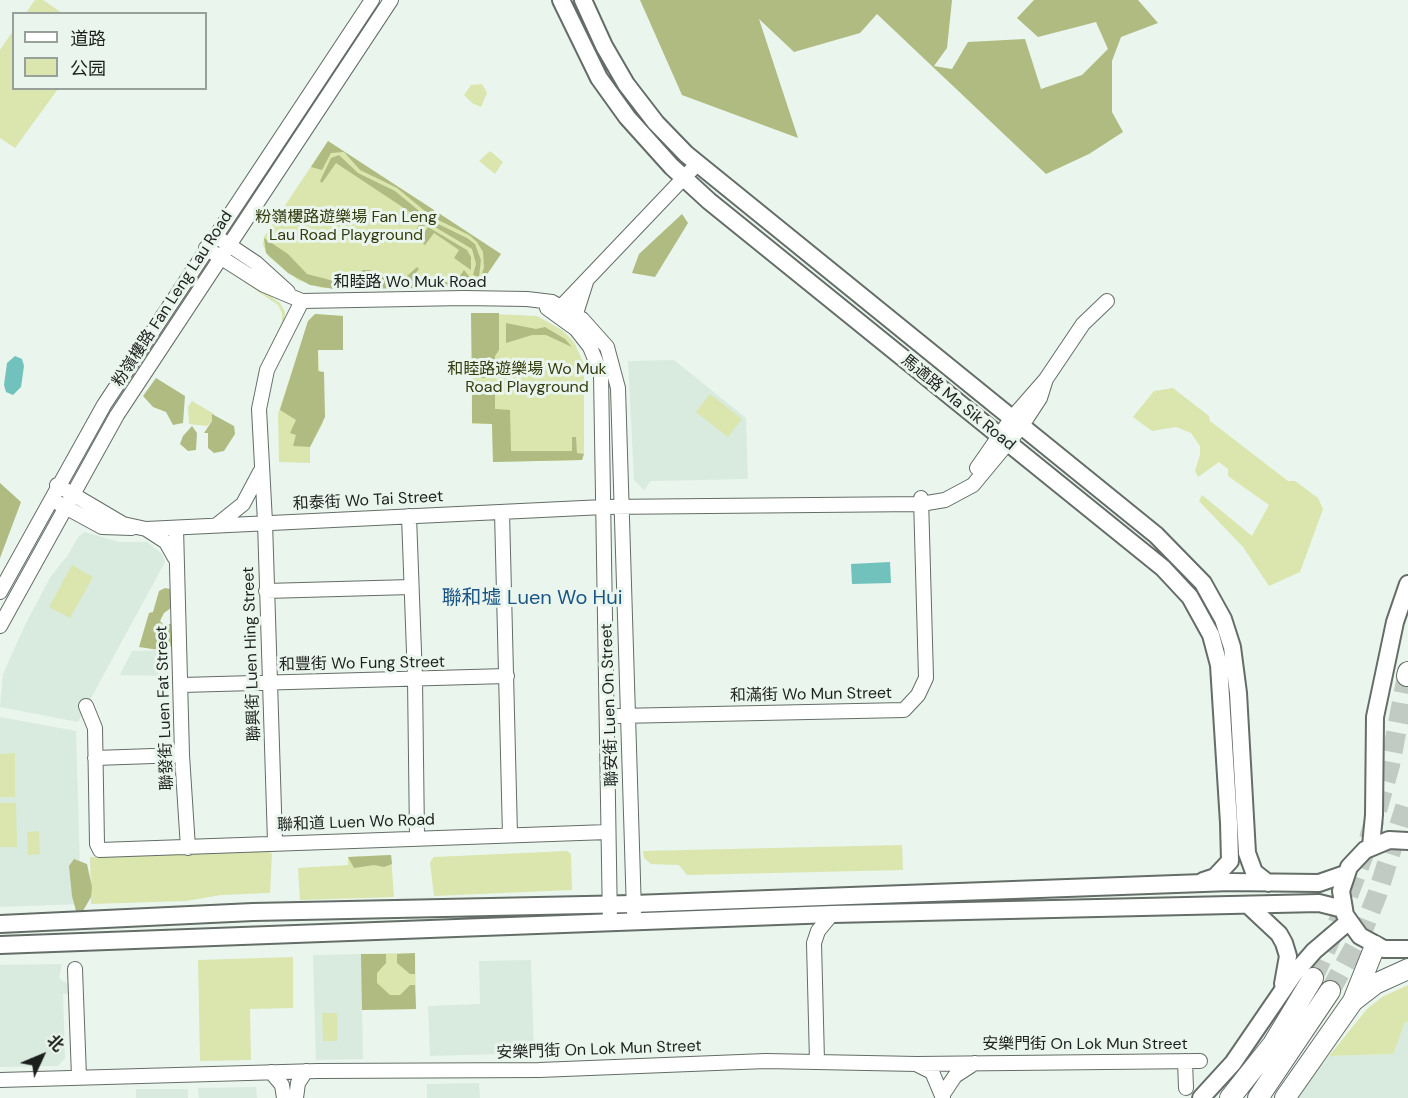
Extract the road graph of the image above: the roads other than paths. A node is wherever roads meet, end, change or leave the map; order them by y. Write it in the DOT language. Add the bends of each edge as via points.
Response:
graph roads {
  1 [pos="372,0"];
  2 [pos="391,0"];
  3 [pos="561,0"];
  4 [pos="584,0"];
  5 [pos="697,164"];
  6 [pos="684,178"];
  7 [pos="215,236"];
  8 [pos="228,244"];
  9 [pos="206,248"];
  10 [pos="220,257"];
  11 [pos="586,282"];
  12 [pos="298,300"];
  13 [pos="1107,302"];
  14 [pos="558,309"];
  15 [pos="574,320"];
  16 [pos="619,415"];
  17 [pos="1016,423"];
  18 [pos="1004,439"];
  19 [pos="262,465"];
  20 [pos="57,485"];
  21 [pos="72,493"];
  22 [pos="50,499"];
  23 [pos="921,501"];
  24 [pos="622,506"];
  25 [pos="64,507"];
  26 [pos="604,507"];
  27 [pos="502,512"];
  28 [pos="409,516"];
  29 [pos="265,522"];
  30 [pos="216,525"];
  31 [pos="140,528"];
  32 [pos="176,528"];
  33 [pos="177,566"];
  34 [pos="1408,584"];
  35 [pos="411,587"];
  36 [pos="266,591"];
  37 [pos="0,592"];
  38 [pos="0,626"];
  39 [pos="507,676"];
  40 [pos="415,679"];
  41 [pos="270,682"];
  42 [pos="182,685"];
  43 [pos="87,706"];
  44 [pos="627,716"];
  45 [pos="607,717"];
  46 [pos="182,755"];
  47 [pos="95,758"];
  48 [pos="608,832"];
  49 [pos="510,834"];
  50 [pos="417,837"];
  51 [pos="1408,841"];
  52 [pos="275,842"];
  53 [pos="1371,846"];
  54 [pos="188,848"];
  55 [pos="1345,874"];
  56 [pos="1198,883"];
  57 [pos="1268,883"];
  58 [pos="610,904"];
  59 [pos="633,904"];
  60 [pos="1248,905"];
  61 [pos="832,914"];
  62 [pos="1346,915"];
  63 [pos="634,922"];
  64 [pos="610,923"];
  65 [pos="0,924"];
  66 [pos="0,945"];
  67 [pos="1375,946"];
  68 [pos="1408,949"];
  69 [pos="75,969"];
  70 [pos="1408,969"];
  71 [pos="1313,978"];
  72 [pos="1330,991"];
  73 [pos="1279,995"];
  74 [pos="1353,1001"];
  75 [pos="817,1061"];
  76 [pos="1185,1061"];
  77 [pos="1200,1061"];
  78 [pos="975,1063"];
  79 [pos="916,1064"];
  80 [pos="306,1071"];
  81 [pos="270,1072"];
  82 [pos="79,1077"];
  83 [pos="0,1080"];
  84 [pos="1186,1088"];
  85 [pos="943,1096"];
  86 [pos="284,1098"];
  87 [pos="296,1098"];
  88 [pos="1201,1098"];
  89 [pos="1230,1098"];
  90 [pos="1258,1098"];
  91 [pos="1286,1098"];
  1 -- 7 [label="street, 粉嶺樓路 Fan Leng Lau Road"];
  2 -- 8 [label="street, 粉嶺樓路 Fan Leng Lau Road"];
  3 -- 6 [label="main road, 馬適路 Ma Sik Road" via="612,98"];
  4 -- 5 [label="main road, 馬適路 Ma Sik Road" via="626,84 656,123"];
  5 -- 6 [label="street"];
  5 -- 17 [label="main road, 馬適路 Ma Sik Road"];
  6 -- 11 [label="street"];
  6 -- 18 [label="main road, 馬適路 Ma Sik Road"];
  7 -- 8 [label="street"];
  7 -- 9 [label="street, 粉嶺樓路 Fan Leng Lau Road"];
  8 -- 10 [label="street, 粉嶺樓路 Fan Leng Lau Road"];
  8 -- 12 [label="street"];
  9 -- 10 [label="street, 和睦路 Wo Muk Road"];
  9 -- 20 [label="street, 粉嶺樓路 Fan Leng Lau Road" via="99,412"];
  10 -- 12 [label="street, 和睦路 Wo Muk Road" via="264,285"];
  10 -- 21 [label="street, 粉嶺樓路 Fan Leng Lau Road" via="117,415"];
  11 -- 14 [label="street"];
  11 -- 15 [label="street"];
  12 -- 14 [label="street, 和睦路 Wo Muk Road" via="527,299"];
  12 -- 19 [label="street, 聯興街 Luen Hing Street" via="261,391 258,418"];
  13 -- 17 [label="street, 和泰街 Wo Tai Street" via="1083,324"];
  14 -- 15 [label="street, 和睦路 Wo Muk Road"];
  15 -- 16 [label="street, 和睦路 Wo Muk Road" via="600,337 612,359"];
  15 -- 26 [label="street, 和睦路 Wo Muk Road" via="601,374"];
  16 -- 24 [label="street, 聯安街 Luen On Street"];
  17 -- 18 [label="street, 和泰街 Wo Tai Street"];
  17 -- 57 [label="main road, 馬適路 Ma Sik Road" via="1165,543 1194,572 1214,600 1235,662 1245,828 1251,864 1254,872"];
  18 -- 23 [label="street, 和泰街 Wo Tai Street" via="974,485 945,500"];
  18 -- 56 [label="main road, 馬適路 Ma Sik Road" via="1164,568 1198,609 1215,650 1221,682 1230,861 1215,877"];
  19 -- 29 [label="street, 聯興街 Luen Hing Street"];
  19 -- 30 [label="street, 聯興街 Luen Hing Street" via="243,504"];
  20 -- 21 [label="street"];
  20 -- 22 [label="street, 粉嶺樓路 Fan Leng Lau Road"];
  21 -- 25 [label="street, 粉嶺樓路 Fan Leng Lau Road"];
  21 -- 31 [label="street"];
  22 -- 25 [label="street, 和泰街 Wo Tai Street"];
  22 -- 37 [label="street, 粉嶺樓路 Fan Leng Lau Road"];
  23 -- 24 [label="street, 和泰街 Wo Tai Street"];
  23 -- 44 [label="street, 和滿街 Wo Mun Street" via="926,678 918,695 904,710"];
  24 -- 26 [label="street, 和泰街 Wo Tai Street"];
  24 -- 44 [label="street, 聯安街 Luen On Street"];
  25 -- 31 [label="street, 和泰街 Wo Tai Street" via="102,526"];
  25 -- 38 [label="street, 粉嶺樓路 Fan Leng Lau Road"];
  26 -- 27 [label="street, 和泰街 Wo Tai Street"];
  26 -- 45 [label="street, 聯安街 Luen On Street"];
  27 -- 28 [label="street, 和泰街 Wo Tai Street"];
  27 -- 39 [label="street"];
  28 -- 29 [label="street, 和泰街 Wo Tai Street"];
  28 -- 35 [label="street"];
  29 -- 30 [label="street, 和泰街 Wo Tai Street"];
  29 -- 36 [label="street, 聯興街 Luen Hing Street"];
  30 -- 32 [label="street, 和泰街 Wo Tai Street"];
  31 -- 32 [label="street, 和泰街 Wo Tai Street"];
  31 -- 33 [label="street, 聯發街 Luen Fat Street" via="166,543"];
  32 -- 33 [label="street, 聯發街 Luen Fat Street"];
  33 -- 42 [label="street, 聯發街 Luen Fat Street"];
  34 -- 53 [label="main road" via="1395,622 1375,717"];
  35 -- 36 [label="street"];
  35 -- 40 [label="street"];
  36 -- 41 [label="street, 聯興街 Luen Hing Street"];
  39 -- 40 [label="street, 和豐街 Wo Fung Street"];
  39 -- 49 [label="street"];
  40 -- 41 [label="street, 和豐街 Wo Fung Street"];
  40 -- 50 [label="street"];
  41 -- 42 [label="street, 和豐街 Wo Fung Street"];
  41 -- 52 [label="street, 聯興街 Luen Hing Street"];
  42 -- 46 [label="street, 聯發街 Luen Fat Street"];
  43 -- 47 [label="street" via="94,728"];
  44 -- 45 [label="street, 和滿街 Wo Mun Street"];
  44 -- 59 [label="street, 聯安街 Luen On Street"];
  45 -- 48 [label="street, 聯安街 Luen On Street"];
  46 -- 47 [label="street"];
  46 -- 54 [label="street, 聯發街 Luen Fat Street"];
  47 -- 54 [label="street, 聯和道 Luen Wo Road" via="100,850"];
  48 -- 49 [label="street, 聯和道 Luen Wo Road"];
  48 -- 58 [label="street, 聯安街 Luen On Street"];
  49 -- 50 [label="street, 聯和道 Luen Wo Road"];
  50 -- 52 [label="street, 聯和道 Luen Wo Road"];
  51 -- 53 [label="main road" via="1389,840"];
  52 -- 54 [label="street, 聯和道 Luen Wo Road"];
  53 -- 55 [label="main road" via="1353,860"];
  55 -- 57 [label="main road" via="1319,882"];
  55 -- 62 [label="main road" via="1341,891"];
  56 -- 57 [label="main road"];
  56 -- 59 [label="main road"];
  58 -- 59 [label="main road"];
  58 -- 64 [label="street, 聯安街 Luen On Street"];
  58 -- 65 [label="main road" via="253,912"];
  59 -- 63 [label="street, 聯安街 Luen On Street"];
  60 -- 61 [label="main road"];
  60 -- 62 [label="main road" via="1319,903"];
  60 -- 73 [label="main road" via="1279,934 1286,949 1288,970"];
  61 -- 63 [label="main road"];
  61 -- 75 [label="street" via="814,943"];
  62 -- 67 [label="main road" via="1360,936"];
  62 -- 73 [label="main road"];
  63 -- 64 [label="main road"];
  64 -- 66 [label="main road"];
  67 -- 68 [label="main road"];
  67 -- 74 [label="highway"];
  69 -- 82 [label="street"];
  70 -- 74 [label="highway" via="1375,984"];
  71 -- 89 [label="highway" via="1273,1044"];
  72 -- 90 [label="highway"];
  73 -- 88 [label="main road" via="1233,1063"];
  74 -- 91 [label="highway"];
  75 -- 79 [label="street, 安樂門街 On Lok Mun Street"];
  75 -- 80 [label="street, 安樂門街 On Lok Mun Street" via="539,1070"];
  76 -- 77 [label="street, 安樂門街 On Lok Mun Street"];
  76 -- 78 [label="street, 安樂門街 On Lok Mun Street"];
  76 -- 84 [label="street"];
  78 -- 79 [label="street, 安樂門街 On Lok Mun Street"];
  78 -- 85 [label="street" via="955,1077"];
  79 -- 85 [label="street" via="932,1072"];
  80 -- 81 [label="street, 安樂門街 On Lok Mun Street"];
  80 -- 87 [label="street" via="298,1083"];
  81 -- 82 [label="street, 安樂門街 On Lok Mun Street"];
  81 -- 86 [label="street" via="279,1080"];
  82 -- 83 [label="street, 安樂門街 On Lok Mun Street"];
}
